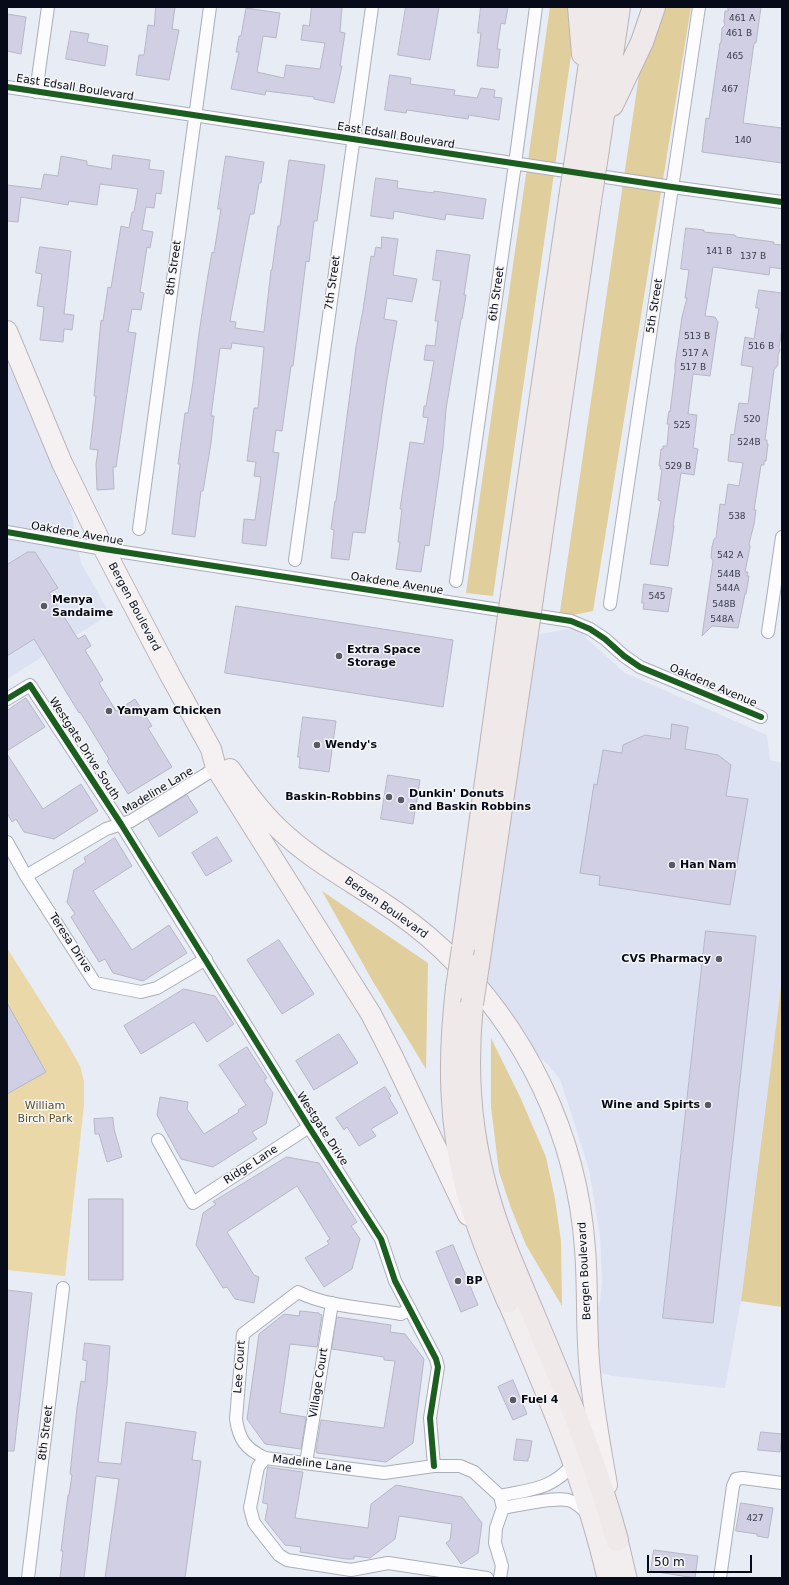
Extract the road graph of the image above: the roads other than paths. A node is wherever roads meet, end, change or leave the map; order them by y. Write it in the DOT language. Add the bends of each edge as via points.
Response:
graph roads {
  1 [pos="48,7"];
  2 [pos="210,7"];
  3 [pos="372,7"];
  4 [pos="536,7"];
  5 [pos="579,7"];
  6 [pos="598,7"];
  7 [pos="619,7"];
  8 [pos="654,7"];
  9 [pos="699,7"];
  10 [pos="7,87"];
  11 [pos="36,92"];
  12 [pos="586,92"];
  13 [pos="195,116"];
  14 [pos="601,128"];
  15 [pos="352,139"];
  16 [pos="588,148"];
  17 [pos="516,164"];
  18 [pos="672,187"];
  19 [pos="782,202"];
  20 [pos="7,331"];
  21 [pos="139,529"];
  22 [pos="7,532"];
  23 [pos="782,537"];
  24 [pos="104,549"];
  25 [pos="295,560"];
  26 [pos="456,581"];
  27 [pos="610,604"];
  28 [pos="517,631"];
  29 [pos="768,632"];
  30 [pos="7,699"];
  31 [pos="762,717"];
  32 [pos="211,748"];
  33 [pos="216,768"];
  34 [pos="121,824"];
  35 [pos="7,842"];
  36 [pos="26,876"];
  37 [pos="206,959"];
  38 [pos="309,1127"];
  39 [pos="158,1140"];
  40 [pos="64,1288"];
  41 [pos="508,1300"];
  42 [pos="332,1303"];
  43 [pos="410,1309"];
  44 [pos="265,1458"];
  45 [pos="575,1462"];
  46 [pos="306,1463"];
  47 [pos="434,1466"];
  48 [pos="782,1483"];
  49 [pos="500,1496"];
  50 [pos="503,1508"];
  51 [pos="593,1518"];
  52 [pos="617,1540"];
  53 [pos="28,1578"];
  54 [pos="487,1578"];
  55 [pos="500,1578"];
  56 [pos="608,1578"];
  57 [pos="626,1578"];
  58 [pos="720,1578"];
  1 -- 11 [label="street"];
  2 -- 13 [label="street, 8th Street"];
  3 -- 15 [label="street, 7th Street"];
  4 -- 17 [label="street, 6th Street"];
  5 -- 12 [label="highway"];
  6 -- 12 [label="highway"];
  7 -- 14 [label="highway"];
  8 -- 14 [label="highway" via="642,42"];
  9 -- 18 [label="street, 5th Street"];
  10 -- 11 [label="street, East Edsall Boulevard"];
  11 -- 13 [label="street, East Edsall Boulevard"];
  12 -- 16 [label="highway"];
  13 -- 15 [label="street, East Edsall Boulevard"];
  13 -- 21 [label="street, 8th Street"];
  14 -- 16 [label="highway"];
  15 -- 17 [label="street, East Edsall Boulevard"];
  15 -- 25 [label="street, 7th Street"];
  16 -- 28 [label="highway, bridge"];
  17 -- 18 [label="street, East Edsall Boulevard"];
  17 -- 26 [label="street, 6th Street"];
  18 -- 19 [label="street, East Edsall Boulevard"];
  18 -- 27 [label="street, 5th Street"];
  20 -- 24 [label="main road, Bergen Boulevard" via="62,463"];
  22 -- 24 [label="street, Oakdene Avenue"];
  23 -- 29 [label="street"];
  24 -- 31 [label="street, Oakdene Avenue" via="571,621 605,639 640,667"];
  24 -- 32 [label="main road, Bergen Boulevard"];
  28 -- 41 [label="highway, bridge" via="462,948 452,1038 454,1116 462,1167 475,1217"];
  28 -- 52 [label="highway, bridge" via="472,1004 468,1078 473,1129 482,1179 497,1228 590,1454"];
  30 -- 34 [label="street, Westgate Drive South" via="30,685"];
  32 -- 33 [label="main road, Bergen Boulevard"];
  32 -- 52 [label="main road, Bergen Boulevard" via="225,760 254,802 279,830 329,868 410,922 456,963 499,1013 536,1073 558,1122 579,1200 585,1249 588,1360 592,1396"];
  33 -- 34 [label="street, Madeline Lane" via="131,821"];
  33 -- 41 [label="main road, Bergen Boulevard" via="371,1014"];
  34 -- 36 [label="street, Madeline Lane" via="106,829"];
  34 -- 37 [label="street, Westgate Drive"];
  35 -- 36 [label="street, Teresa Drive"];
  36 -- 37 [label="street, Teresa Drive" via="96,983 141,992 158,988"];
  37 -- 38 [label="street, Westgate Drive"];
  38 -- 39 [label="street, Ridge Lane" via="193,1203"];
  38 -- 43 [label="street, Westgate Drive" via="381,1239 395,1281"];
  40 -- 53 [label="street, 8th Street"];
  41 -- 45 [label="highway, Bergen Boulevard"];
  42 -- 43 [label="street" via="401,1314"];
  42 -- 44 [label="street, Lee Court" via="298,1292 243,1334 236,1419 238,1431 244,1444"];
  42 -- 46 [label="street, Village Court"];
  43 -- 47 [label="street, Westgate Drive" via="438,1367 430,1418"];
  44 -- 46 [label="street, Madeline Lane"];
  44 -- 54 [label="street, Madeline Lane" via="258,1467 250,1508 254,1523 279,1555 287,1560 351,1570 388,1564"];
  45 -- 49 [label="street" via="566,1473 544,1487"];
  45 -- 51 [label="highway, Bergen Boulevard"];
  46 -- 47 [label="street, Madeline Lane" via="384,1473"];
  47 -- 49 [label="street, Madeline Lane" via="460,1466 474,1472"];
  48 -- 58 [label="street" via="736,1479"];
  49 -- 50 [label="street"];
  50 -- 51 [label="street" via="568,1500 576,1503"];
  50 -- 55 [label="street" via="496,1528 495,1543 502,1566"];
  51 -- 56 [label="highway, Bergen Boulevard"];
  52 -- 57 [label="highway, Bergen Boulevard"];
}
